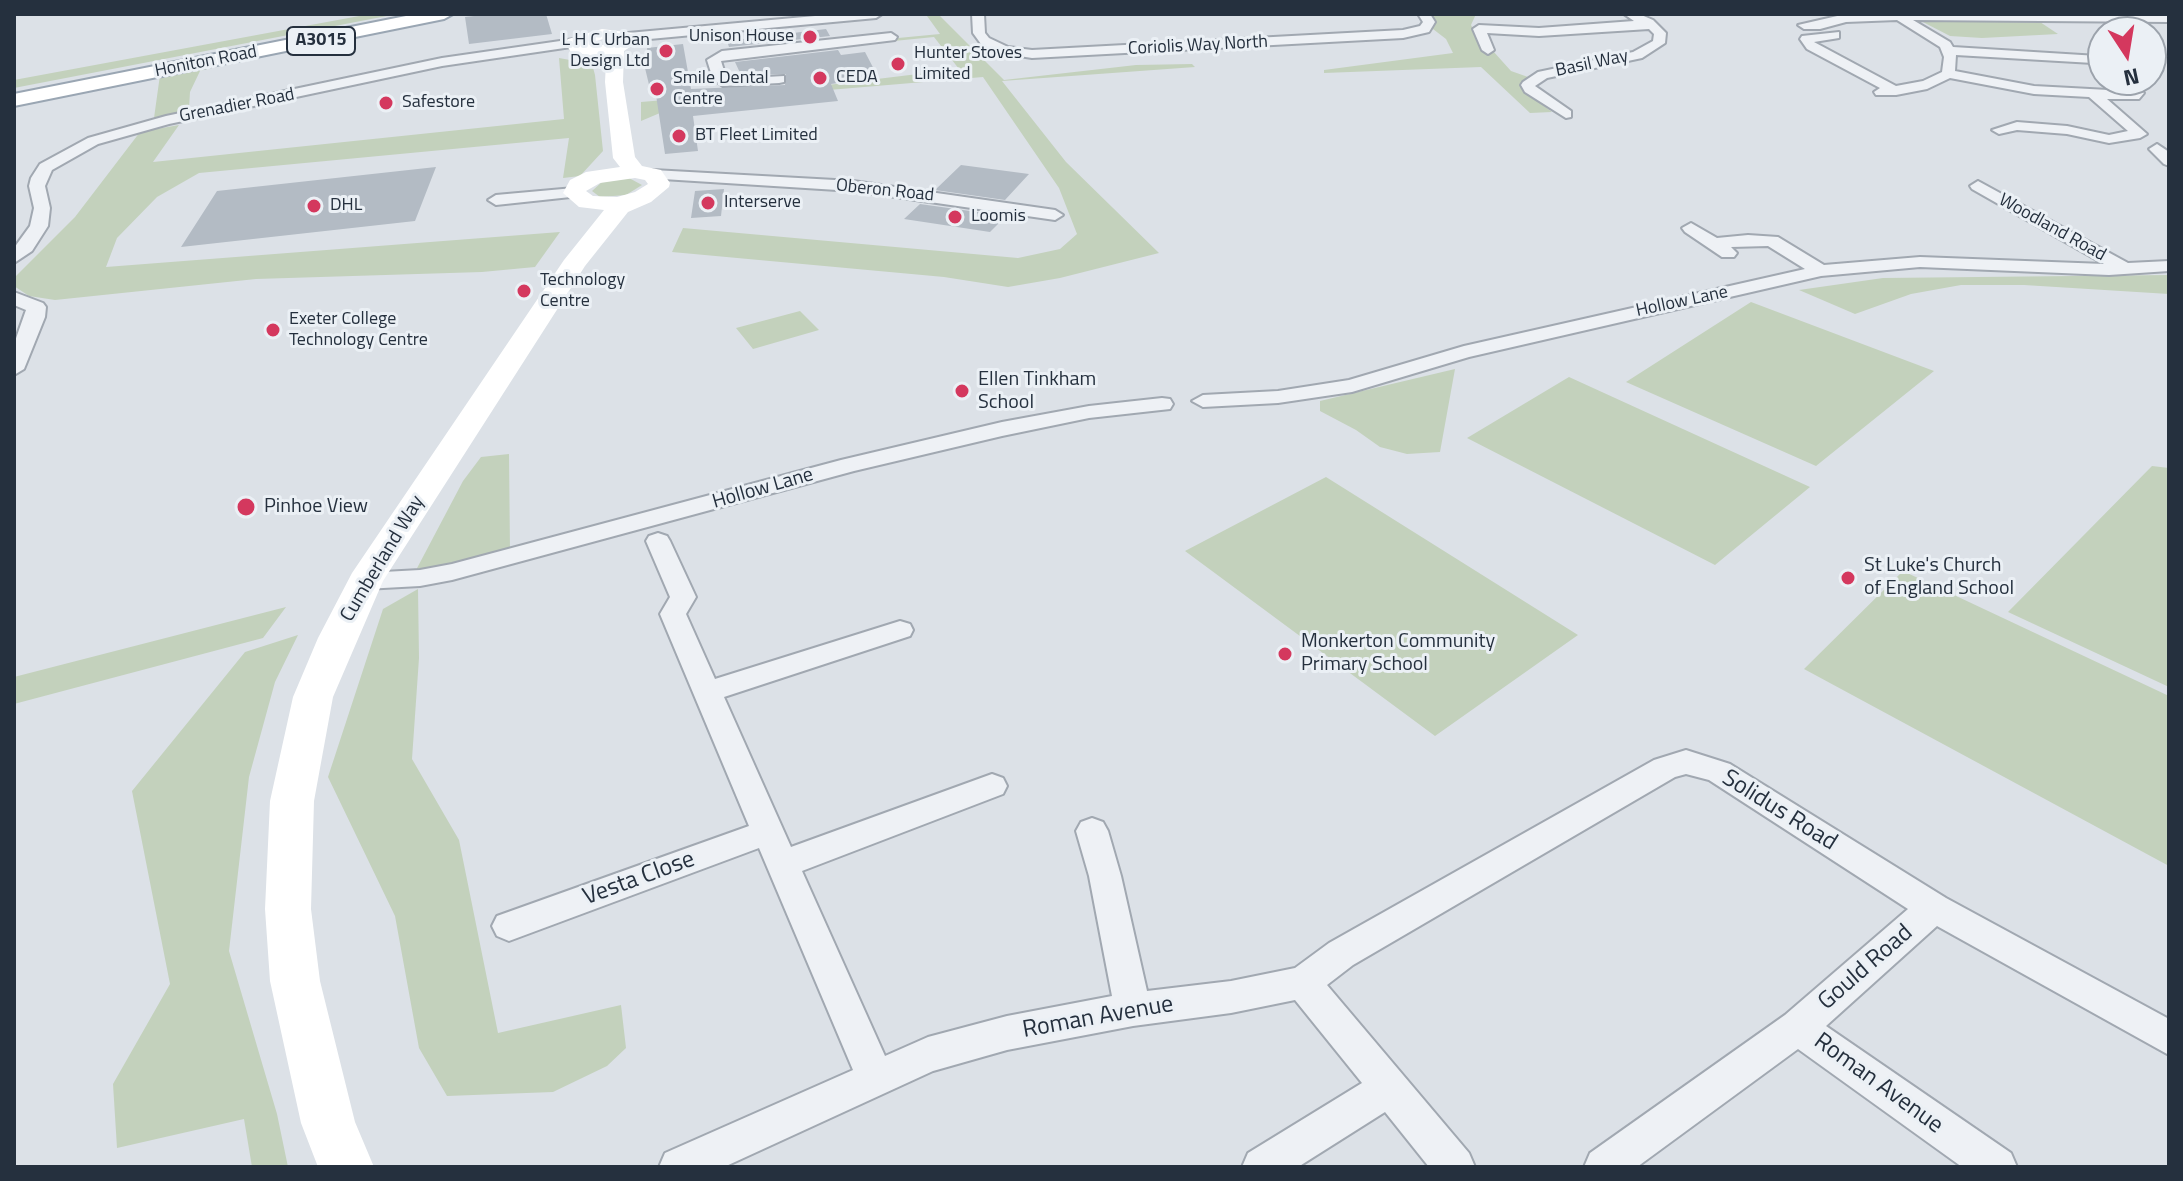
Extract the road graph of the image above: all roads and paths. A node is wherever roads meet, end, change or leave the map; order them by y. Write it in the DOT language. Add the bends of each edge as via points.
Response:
graph roads {
  1 [pos="420,14"];
  2 [pos="444,14"];
  3 [pos="610,14"];
  4 [pos="876,14"];
  5 [pos="978,14"];
  6 [pos="1424,14"];
  7 [pos="1630,14"];
  8 [pos="1483,15"];
  9 [pos="2033,15"];
  10 [pos="1896,16"];
  11 [pos="2169,18"];
  12 [pos="1649,23"];
  13 [pos="1827,23"];
  14 [pos="772,24"];
  15 [pos="1804,25"];
  16 [pos="1914,26"];
  17 [pos="1842,27"];
  18 [pos="1479,29"];
  19 [pos="2056,29"];
  20 [pos="891,37"];
  21 [pos="603,42"];
  22 [pos="2073,43"];
  23 [pos="784,48"];
  24 [pos="1488,50"];
  25 [pos="1949,51"];
  26 [pos="2087,54"];
  27 [pos="2087,61"];
  28 [pos="1948,74"];
  29 [pos="779,79"];
  30 [pos="1896,91"];
  31 [pos="14,93"];
  32 [pos="1874,93"];
  33 [pos="2087,94"];
  34 [pos="2095,96"];
  35 [pos="14,100"];
  36 [pos="1541,115"];
  37 [pos="1999,130"];
  38 [pos="2101,138"];
  39 [pos="2125,148"];
  40 [pos="2157,149"];
  41 [pos="2169,161"];
  42 [pos="643,173"];
  43 [pos="1978,186"];
  44 [pos="496,200"];
  45 [pos="589,209"];
  46 [pos="1055,215"];
  47 [pos="1691,228"];
  48 [pos="1714,243"];
  49 [pos="1734,256"];
  50 [pos="14,258"];
  51 [pos="2169,266"];
  52 [pos="2126,269"];
  53 [pos="1821,271"];
  54 [pos="14,298"];
  55 [pos="14,369"];
  56 [pos="1203,401"];
  57 [pos="1162,404"];
  58 [pos="658,541"];
  59 [pos="365,581"];
  60 [pos="900,630"];
  61 [pos="707,692"];
  62 [pos="992,786"];
  63 [pos="1092,831"];
  64 [pos="768,832"];
  65 [pos="782,864"];
  66 [pos="1934,908"];
  67 [pos="509,926"];
  68 [pos="1303,982"];
  69 [pos="1133,1009"];
  70 [pos="1798,1027"];
  71 [pos="2169,1038"];
  72 [pos="876,1079"];
  73 [pos="1388,1088"];
  74 [pos="346,1167"];
  75 [pos="679,1167"];
  76 [pos="1262,1167"];
  77 [pos="1455,1167"];
  78 [pos="1604,1167"];
  79 [pos="1997,1167"];
  1 -- 31 [label="main road, Honiton Road / A3015"];
  2 -- 35 [label="main road, Honiton Road / A3015"];
  3 -- 21 [label="main road"];
  4 -- 14 [label="street, Grenadier Road"];
  5 -- 6 [label="street, Coriolis Way North" via="979,33 990,44 1043,54 1403,34 1425,29 1429,22"];
  7 -- 12 [label="street"];
  8 -- 18 [label="street"];
  9 -- 10 [label="street"];
  9 -- 11 [label="street"];
  9 -- 19 [label="street"];
  10 -- 13 [label="street"];
  10 -- 16 [label="street"];
  12 -- 18 [label="street" via="1539,32"];
  12 -- 36 [label="street, Basil Way" via="1661,38 1648,50 1543,75 1528,85 1574,114"];
  13 -- 15 [label="street"];
  13 -- 17 [label="street"];
  14 -- 21 [label="street, Grenadier Road"];
  14 -- 23 [label="street"];
  16 -- 25 [label="street" via="1937,37"];
  16 -- 30 [label="street" via="1806,39"];
  18 -- 24 [label="street"];
  20 -- 23 [label="street"];
  21 -- 42 [label="main road"];
  21 -- 50 [label="street, Grenadier Road" via="442,62 166,120 93,141 46,167 37,186 39,226"];
  22 -- 26 [label="street"];
  23 -- 29 [label="street" via="714,60 720,79 728,83"];
  25 -- 27 [label="street"];
  25 -- 28 [label="street"];
  28 -- 30 [label="street"];
  28 -- 33 [label="street"];
  30 -- 32 [label="street"];
  34 -- 38 [label="street" via="2140,134"];
  37 -- 38 [label="street" via="2017,126"];
  38 -- 39 [label="street"];
  40 -- 41 [label="street"];
  42 -- 45 [label="main road, Cumberland Way" via="650,194 617,210"];
  42 -- 45 [label="main road" via="605,174 585,181"];
  42 -- 46 [label="street, Oberon Road" via="853,186"];
  43 -- 52 [label="street, Woodland Road"];
  44 -- 45 [label="street"];
  45 -- 59 [label="main road, Cumberland Way"];
  47 -- 48 [label="street"];
  48 -- 49 [label="street"];
  48 -- 53 [label="street" via="1772,241"];
  51 -- 52 [label="street, Hollow Lane"];
  52 -- 53 [label="street, Hollow Lane" via="1920,262"];
  53 -- 56 [label="street, Hollow Lane" via="1464,352 1352,386"];
  54 -- 55 [label="street" via="36,307"];
  57 -- 59 [label="street, Hollow Lane" via="1002,429 464,569"];
  58 -- 61 [label="street" via="683,597 673,614"];
  59 -- 74 [label="main road, Cumberland Way" via="313,697 292,801 288,909 295,981 328,1123"];
  60 -- 61 [label="street"];
  61 -- 64 [label="street"];
  62 -- 65 [label="street"];
  63 -- 69 [label="street"];
  64 -- 65 [label="street"];
  64 -- 67 [label="street, Vesta Close"];
  65 -- 72 [label="street"];
  66 -- 68 [label="street, Solidus Road" via="1719,772 1686,762 1665,768 1341,954"];
  66 -- 70 [label="street, Gould Road"];
  66 -- 71 [label="street, Solidus Road"];
  68 -- 69 [label="street, Roman Avenue"];
  68 -- 73 [label="street"];
  69 -- 72 [label="street, Roman Avenue" via="1007,1033 928,1055"];
  70 -- 78 [label="street, Roman Avenue"];
  70 -- 79 [label="street, Roman Avenue"];
  72 -- 75 [label="street, Roman Avenue"];
  73 -- 76 [label="street"];
  73 -- 77 [label="street"];
}
